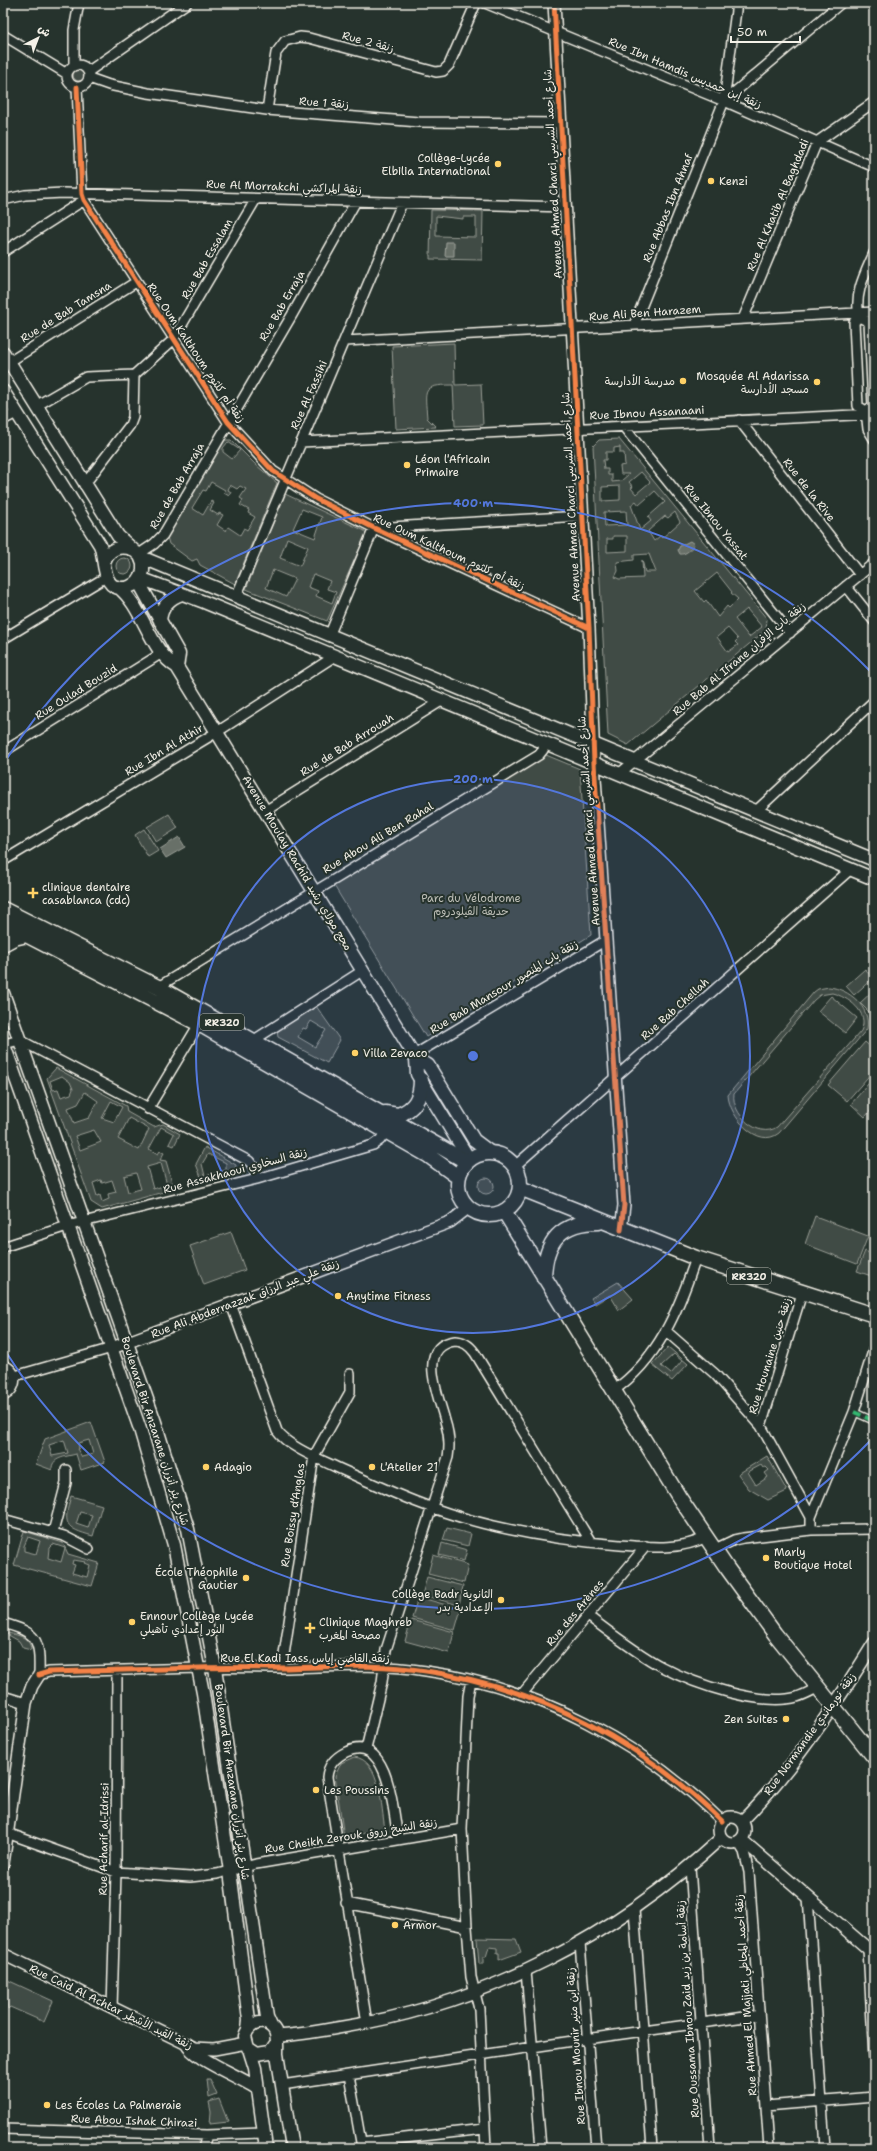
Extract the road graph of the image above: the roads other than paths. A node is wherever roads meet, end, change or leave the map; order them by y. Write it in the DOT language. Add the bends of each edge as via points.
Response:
graph roads {
  1 [pos="80,3"];
  2 [pos="187,3"];
  3 [pos="476,3"];
  4 [pos="485,3"];
  5 [pos="554,3"];
  6 [pos="737,3"];
  7 [pos="841,3"];
  8 [pos="555,32"];
  9 [pos="3,35"];
  10 [pos="74,65"];
  11 [pos="67,74"];
  12 [pos="89,75"];
  13 [pos="77,87"];
  14 [pos="724,101"];
  15 [pos="874,102"];
  16 [pos="267,110"];
  17 [pos="561,123"];
  18 [pos="817,142"];
  19 [pos="874,167"];
  20 [pos="83,197"];
  21 [pos="256,199"];
  22 [pos="3,200"];
  23 [pos="356,201"];
  24 [pos="402,203"];
  25 [pos="565,207"];
  26 [pos="3,252"];
  27 [pos="874,252"];
  28 [pos="136,282"];
  29 [pos="874,312"];
  30 [pos="859,315"];
  31 [pos="743,319"];
  32 [pos="634,325"];
  33 [pos="572,330"];
  34 [pos="173,340"];
  35 [pos="345,341"];
  36 [pos="6,357"];
  37 [pos="134,374"];
  38 [pos="3,391"];
  39 [pos="36,406"];
  40 [pos="16,413"];
  41 [pos="869,413"];
  42 [pos="3,420"];
  43 [pos="739,420"];
  44 [pos="228,422"];
  45 [pos="623,426"];
  46 [pos="577,428"];
  47 [pos="874,439"];
  48 [pos="301,442"];
  49 [pos="285,480"];
  50 [pos="84,485"];
  51 [pos="582,516"];
  52 [pos="374,528"];
  53 [pos="137,553"];
  54 [pos="104,562"];
  55 [pos="874,563"];
  56 [pos="860,575"];
  57 [pos="106,577"];
  58 [pos="140,579"];
  59 [pos="846,586"];
  60 [pos="118,587"];
  61 [pos="182,594"];
  62 [pos="236,597"];
  63 [pos="160,621"];
  64 [pos="874,621"];
  65 [pos="589,628"];
  66 [pos="790,633"];
  67 [pos="329,636"];
  68 [pos="3,639"];
  69 [pos="162,653"];
  70 [pos="335,656"];
  71 [pos="177,667"];
  72 [pos="443,700"];
  73 [pos="874,701"];
  74 [pos="217,732"];
  75 [pos="544,742"];
  76 [pos="593,744"];
  77 [pos="3,752"];
  78 [pos="634,761"];
  79 [pos="594,763"];
  80 [pos="620,773"];
  81 [pos="265,811"];
  82 [pos="756,811"];
  83 [pos="874,860"];
  84 [pos="3,861"];
  85 [pos="851,869"];
  86 [pos="874,878"];
  87 [pos="313,891"];
  88 [pos="3,909"];
  89 [pos="3,923"];
  90 [pos="28,935"];
  91 [pos="606,940"];
  92 [pos="3,944"];
  93 [pos="362,970"];
  94 [pos="158,987"];
  95 [pos="3,993"];
  96 [pos="199,1024"];
  97 [pos="20,1040"];
  98 [pos="254,1040"];
  99 [pos="3,1043"];
  100 [pos="415,1057"];
  101 [pos="615,1078"];
  102 [pos="421,1080"];
  103 [pos="148,1109"];
  104 [pos="380,1112"];
  105 [pos="386,1132"];
  106 [pos="490,1152"];
  107 [pos="468,1160"];
  108 [pos="514,1166"];
  109 [pos="458,1177"];
  110 [pos="257,1179"];
  111 [pos="520,1188"];
  112 [pos="468,1208"];
  113 [pos="504,1211"];
  114 [pos="84,1222"];
  115 [pos="602,1222"];
  116 [pos="67,1226"];
  117 [pos="622,1230"];
  118 [pos="3,1248"];
  119 [pos="696,1258"];
  120 [pos="544,1278"];
  121 [pos="802,1293"];
  122 [pos="231,1304"];
  123 [pos="874,1315"];
  124 [pos="666,1331"];
  125 [pos="127,1343"];
  126 [pos="112,1348"];
  127 [pos="874,1348"];
  128 [pos="3,1365"];
  129 [pos="350,1374"];
  130 [pos="15,1376"];
  131 [pos="612,1391"];
  132 [pos="3,1396"];
  133 [pos="854,1412"];
  134 [pos="874,1421"];
  135 [pos="761,1426"];
  136 [pos="314,1456"];
  137 [pos="66,1470"];
  138 [pos="431,1508"];
  139 [pos="811,1517"];
  140 [pos="3,1519"];
  141 [pos="811,1530"];
  142 [pos="874,1530"];
  143 [pos="54,1532"];
  144 [pos="706,1537"];
  145 [pos="591,1542"];
  146 [pos="646,1546"];
  147 [pos="89,1549"];
  148 [pos="714,1550"];
  149 [pos="588,1616"];
  150 [pos="3,1624"];
  151 [pos="874,1643"];
  152 [pos="383,1667"];
  153 [pos="199,1668"];
  154 [pos="215,1668"];
  155 [pos="282,1668"];
  156 [pos="117,1671"];
  157 [pos="39,1675"];
  158 [pos="471,1680"];
  159 [pos="817,1688"];
  160 [pos="522,1694"];
  161 [pos="3,1696"];
  162 [pos="26,1703"];
  163 [pos="832,1707"];
  164 [pos="366,1750"];
  165 [pos="874,1757"];
  166 [pos="722,1821"];
  167 [pos="742,1821"];
  168 [pos="462,1829"];
  169 [pos="7,1833"];
  170 [pos="721,1838"];
  171 [pos="398,1840"];
  172 [pos="740,1841"];
  173 [pos="337,1850"];
  174 [pos="3,1864"];
  175 [pos="244,1867"];
  176 [pos="690,1867"];
  177 [pos="230,1871"];
  178 [pos="116,1872"];
  179 [pos="808,1897"];
  180 [pos="346,1903"];
  181 [pos="634,1909"];
  182 [pos="467,1927"];
  183 [pos="580,1943"];
  184 [pos="871,1952"];
  185 [pos="3,1954"];
  186 [pos="526,1971"];
  187 [pos="476,1993"];
  188 [pos="112,2008"];
  189 [pos="759,2015"];
  190 [pos="367,2023"];
  191 [pos="701,2023"];
  192 [pos="248,2029"];
  193 [pos="644,2031"];
  194 [pos="275,2035"];
  195 [pos="588,2038"];
  196 [pos="187,2044"];
  197 [pos="247,2046"];
  198 [pos="533,2046"];
  199 [pos="481,2054"];
  200 [pos="874,2059"];
  201 [pos="349,2075"];
  202 [pos="282,2085"];
  203 [pos="258,2090"];
  204 [pos="874,2097"];
  205 [pos="821,2101"];
  206 [pos="766,2106"];
  207 [pos="3,2129"];
  208 [pos="484,2129"];
  209 [pos="264,2133"];
  210 [pos="207,2135"];
  211 [pos="361,2146"];
  212 [pos="203,2148"];
  213 [pos="266,2148"];
  214 [pos="292,2148"];
  215 [pos="486,2148"];
  216 [pos="541,2148"];
  217 [pos="596,2148"];
  218 [pos="652,2148"];
  219 [pos="710,2148"];
  220 [pos="769,2148"];
  221 [pos="825,2148"];
  1 -- 10 [label="street" via="74,30"];
  2 -- 12 [label="street"];
  3 -- 16 [label="street, Rue 2 زنقة" via="444,71 436,72 308,38 300,37 285,41 276,53"];
  4 -- 8 [label="street, Rue Ibn Hamdis زنقة إبن حمديس"];
  5 -- 8 [label="street, Avenue Ahmed Charci شارع أحمد الشرسي"];
  6 -- 14 [label="street"];
  7 -- 14 [label="street"];
  8 -- 14 [label="street, Rue Ibn Hamdis زنقة إبن حمديس"];
  8 -- 17 [label="street, Avenue Ahmed Charci شارع أحمد الشرسي"];
  9 -- 11 [label="street"];
  10 -- 11 [label="street"];
  10 -- 12 [label="street" via="81,64"];
  11 -- 13 [label="street" via="68,81"];
  12 -- 13 [label="street" via="86,84"];
  12 -- 16 [label="street, Rue 1 زنقة" via="109,85 148,94"];
  13 -- 20 [label="street, Rue Oum Kalthoum زنقة أم كلثوم"];
  14 -- 18 [label="street, Rue Ibn Hamdis زنقة إبن حمديس"];
  14 -- 32 [label="street, Rue Abbas Ibn Ahnaf"];
  15 -- 18 [label="street, Rue Al Khatib Al Baghdadi"];
  16 -- 17 [label="street, Rue 1 زنقة" via="419,122"];
  17 -- 25 [label="street, Avenue Ahmed Charci شارع أحمد الشرسي"];
  18 -- 19 [label="street, Rue Ibn Hamdis زنقة إبن حمديس"];
  18 -- 31 [label="street, Rue Al Khatib Al Baghdadi"];
  20 -- 21 [label="street, Rue Al Morrakchi زنقة المراكشي"];
  20 -- 22 [label="street, Rue Al Morrakchi زنقة المراكشي" via="46,193"];
  20 -- 26 [label="street"];
  20 -- 28 [label="street, Rue Oum Kalthoum زنقة أم كلثوم"];
  21 -- 23 [label="street, Rue Al Morrakchi زنقة المراكشي"];
  21 -- 34 [label="street, Rue Bab Essalam"];
  23 -- 24 [label="street, Rue Al Morrakchi زنقة المراكشي"];
  23 -- 44 [label="street, Rue Bab Erraja"];
  24 -- 25 [label="street, Rue Al Morrakchi زنقة المراكشي"];
  24 -- 35 [label="street, Rue Al Fassihi"];
  25 -- 33 [label="street, Avenue Ahmed Charci شارع أحمد الشرسي"];
  27 -- 30 [label="street" via="858,293"];
  28 -- 34 [label="street, Rue Oum Kalthoum زنقة أم كلثوم"];
  28 -- 36 [label="street, Rue de Bab Tamsna"];
  29 -- 30 [label="street, Rue Ali Ben Harazem"];
  30 -- 31 [label="street, Rue Ali Ben Harazem"];
  30 -- 41 [label="street" via="868,322 873,406"];
  30 -- 41 [label="street" via="854,322 858,406"];
  31 -- 32 [label="street, Rue Ali Ben Harazem"];
  32 -- 33 [label="street, Rue Ali Ben Harazem"];
  33 -- 35 [label="street, Rue Ali Ben Harazem"];
  33 -- 46 [label="street, Avenue Ahmed Charci شارع أحمد الشرسي"];
  34 -- 37 [label="street, Rue Bab Essalam"];
  34 -- 44 [label="street, Rue Oum Kalthoum زنقة أم كلثوم"];
  35 -- 48 [label="street, Rue Al Fassihi"];
  36 -- 39 [label="main road"];
  37 -- 39 [label="street" via="86,377"];
  37 -- 50 [label="street" via="133,417 130,425"];
  38 -- 40 [label="main road"];
  39 -- 50 [label="main road"];
  40 -- 42 [label="street"];
  40 -- 54 [label="main road" via="100,545"];
  41 -- 43 [label="street, Rue Ibnou Assanaani"];
  41 -- 47 [label="street" via="868,430"];
  43 -- 45 [label="street, Rue Ibnou Assanaani"];
  43 -- 56 [label="street, Rue de la Rive"];
  44 -- 49 [label="street, Rue Oum Kalthoum زنقة أم كلثوم" via="261,460"];
  44 -- 53 [label="street, Rue de Bab Arraja" via="163,535"];
  45 -- 46 [label="street, Rue Ibnou Assanaani"];
  45 -- 66 [label="street, Rue Ibnou Yassat"];
  46 -- 48 [label="street, Rue Ibnou Assanaani"];
  46 -- 51 [label="street, Avenue Ahmed Charci شارع أحمد الشرسي"];
  48 -- 49 [label="street, Rue Al Fassihi"];
  49 -- 52 [label="street, Rue Oum Kalthoum زنقة أم كلثوم" via="316,499"];
  49 -- 62 [label="street, Rue Al Fassihi"];
  50 -- 53 [label="main road" via="118,536"];
  51 -- 52 [label="street"];
  51 -- 65 [label="street, Avenue Ahmed Charci شارع أحمد الشرسي"];
  52 -- 65 [label="street, Rue Oum Kalthoum زنقة أم كلثوم"];
  52 -- 67 [label="street"];
  53 -- 54 [label="main road" via="123,547 114,549"];
  53 -- 58 [label="main road" via="144,569"];
  53 -- 62 [label="main road"];
  54 -- 57 [label="main road"];
  55 -- 56 [label="street, Rue Bab Al Ifrane زنقة باب الإفران"];
  56 -- 59 [label="street, Rue Bab Al Ifrane زنقة باب الإفران"];
  57 -- 60 [label="main road"];
  57 -- 68 [label="street"];
  58 -- 60 [label="main road" via="130,586"];
  58 -- 61 [label="main road"];
  58 -- 63 [label="main road, Avenue Moulay Rachid محج مولاي رشيد"];
  59 -- 64 [label="street"];
  59 -- 66 [label="street, Rue Bab Al Ifrane زنقة باب الإفران"];
  60 -- 69 [label="main road, Avenue Moulay Rachid محج مولاي رشيد" via="130,598"];
  61 -- 63 [label="main road" via="171,599 166,605"];
  61 -- 70 [label="main road"];
  62 -- 67 [label="main road"];
  63 -- 71 [label="main road, Avenue Moulay Rachid محج مولاي رشيد" via="178,654"];
  65 -- 76 [label="street, Avenue Ahmed Charci شارع أحمد الشرسي"];
  66 -- 78 [label="street, Rue Bab Al Ifrane زنقة باب الإفران"];
  67 -- 76 [label="main road"];
  69 -- 71 [label="main road, Avenue Moulay Rachid محج مولاي رشيد" via="168,662"];
  69 -- 77 [label="street, Rue Oulad Bouzid"];
  70 -- 72 [label="main road"];
  70 -- 74 [label="street, Rue Ibn Al Athir"];
  71 -- 74 [label="main road, Avenue Moulay Rachid محج مولاي رشيد"];
  72 -- 75 [label="main road"];
  72 -- 81 [label="street, Rue de Bab Arrouah"];
  73 -- 82 [label="street"];
  74 -- 81 [label="main road, Avenue Moulay Rachid محج مولاي رشيد"];
  74 -- 84 [label="street, Rue Ibn Al Athir"];
  75 -- 79 [label="main road"];
  75 -- 87 [label="street, Rue Abou Ali Ben Rahal" via="539,755"];
  76 -- 78 [label="main road"];
  76 -- 79 [label="street, Avenue Ahmed Charci شارع أحمد الشرسي"];
  78 -- 80 [label="street, Rue Bab Al Ifrane زنقة باب الإفران"];
  78 -- 82 [label="main road"];
  79 -- 80 [label="main road"];
  79 -- 91 [label="street, Avenue Ahmed Charci شارع أحمد الشرسي"];
  80 -- 85 [label="main road"];
  81 -- 87 [label="main road, Avenue Moulay Rachid محج مولاي رشيد"];
  82 -- 83 [label="main road"];
  85 -- 86 [label="main road"];
  85 -- 101 [label="street, Rue Bab Chellah"];
  87 -- 93 [label="main road, Avenue Moulay Rachid محج مولاي رشيد"];
  87 -- 94 [label="street, Rue Abou Ali Ben Rahal"];
  88 -- 94 [label="main road, RR320"];
  89 -- 90 [label="main road, RR320"];
  90 -- 92 [label="main road"];
  90 -- 96 [label="main road, RR320"];
  91 -- 100 [label="street, Rue Bab Mansour زنقة باب المنصور"];
  91 -- 101 [label="street, Avenue Ahmed Charci شارع أحمد الشرسي"];
  93 -- 98 [label="street"];
  93 -- 100 [label="main road, Avenue Moulay Rachid محج مولاي رشيد"];
  94 -- 98 [label="main road, RR320"];
  95 -- 97 [label="main road, Boulevard Bir Anzarane شارع بئر أنزران"];
  96 -- 103 [label="street"];
  96 -- 105 [label="main road, RR320"];
  97 -- 99 [label="street"];
  97 -- 103 [label="street"];
  97 -- 114 [label="main road, Boulevard Bir Anzarane شارع بئر أنزران"];
  98 -- 104 [label="main road, RR320"];
  99 -- 116 [label="main road, Boulevard Bir Anzarane شارع بئر أنزران"];
  100 -- 102 [label="main road, Avenue Moulay Rachid محج مولاي رشيد" via="417,1074"];
  100 -- 106 [label="main road, Avenue Moulay Rachid محج مولاي رشيد" via="428,1065 474,1140"];
  101 -- 108 [label="street, Rue Bab Chellah"];
  101 -- 117 [label="street, Avenue Ahmed Charci شارع أحمد الشرسي" via="624,1205"];
  102 -- 104 [label="main road" via="420,1095 408,1110 395,1116"];
  102 -- 107 [label="main road, Avenue Moulay Rachid محج مولاي رشيد"];
  103 -- 110 [label="street" via="249,1161"];
  104 -- 107 [label="main road, RR320"];
  105 -- 109 [label="main road, RR320" via="445,1166"];
  105 -- 110 [label="street, Rue Assakhaoui زنقة السخاوي" via="373,1145"];
  106 -- 107 [label="main road"];
  106 -- 108 [label="main road" via="503,1156"];
  107 -- 109 [label="main road"];
  108 -- 111 [label="main road" via="519,1176"];
  109 -- 112 [label="main road" via="460,1195"];
  110 -- 114 [label="street, Rue Assakhaoui زنقة السخاوي"];
  111 -- 113 [label="main road" via="514,1202"];
  111 -- 115 [label="main road, RR320"];
  112 -- 113 [label="main road" via="485,1215"];
  112 -- 122 [label="street, Rue Ali Abderrazzak زنقة علي عبد الرزاق" via="450,1222"];
  113 -- 120 [label="main road"];
  114 -- 116 [label="street, Rue Assakhaoui زنقة السخاوي"];
  114 -- 125 [label="main road, Boulevard Bir Anzarane شارع بئر أنزران"];
  115 -- 117 [label="main road, RR320"];
  115 -- 120 [label="main road" via="572,1225 560,1234 548,1250"];
  116 -- 118 [label="street, Rue Assakhaoui زنقة السخاوي"];
  116 -- 126 [label="main road, Boulevard Bir Anzarane شارع بئر أنزران"];
  117 -- 119 [label="main road, RR320"];
  119 -- 121 [label="main road, RR320"];
  119 -- 124 [label="street" via="684,1294"];
  120 -- 131 [label="main road"];
  121 -- 123 [label="main road, RR320"];
  121 -- 135 [label="street, Rue Hounaine زنقة حنين"];
  122 -- 125 [label="street, Rue Ali Abderrazzak زنقة علي عبد الرزاق"];
  122 -- 136 [label="street" via="276,1431 281,1437"];
  124 -- 131 [label="street" via="630,1379"];
  124 -- 135 [label="street" via="715,1374"];
  125 -- 126 [label="street, Rue Ali Abderrazzak زنقة علي عبد الرزاق"];
  125 -- 154 [label="main road, Boulevard Bir Anzarane شارع بئر أنزران" via="185,1516"];
  126 -- 130 [label="street, Rue Ali Abderrazzak زنقة علي عبد الرزاق"];
  126 -- 153 [label="main road, Boulevard Bir Anzarane شارع بئر أنزران" via="168,1520 181,1572"];
  127 -- 133 [label="street"];
  128 -- 130 [label="street" via="11,1369"];
  129 -- 136 [label="street, Rue Boissy d’Anglas" via="350,1392"];
  130 -- 132 [label="street" via="12,1389"];
  131 -- 144 [label="main road"];
  133 -- 134 [label="street"];
  133 -- 139 [label="street"];
  135 -- 139 [label="street"];
  136 -- 138 [label="street"];
  136 -- 155 [label="street, Rue Boissy d’Anglas"];
  137 -- 143 [label="street" via="66,1483"];
  138 -- 145 [label="street" via="514,1530"];
  138 -- 145 [label="street" via="448,1461 449,1446 446,1422 432,1366 439,1349 458,1341 468,1345 475,1353"];
  138 -- 152 [label="street" via="386,1650"];
  139 -- 141 [label="street"];
  140 -- 143 [label="street"];
  141 -- 142 [label="street"];
  141 -- 148 [label="street" via="734,1540"];
  143 -- 147 [label="street"];
  144 -- 146 [label="street" via="687,1545"];
  144 -- 148 [label="main road"];
  145 -- 146 [label="street"];
  146 -- 149 [label="street, Rue des Arènes"];
  148 -- 159 [label="main road"];
  149 -- 159 [label="street" via="662,1668 727,1692 763,1698 789,1698 798,1697"];
  149 -- 160 [label="street, Rue des Arènes"];
  150 -- 157 [label="street" via="24,1630 34,1638 40,1656"];
  151 -- 163 [label="street, Rue Normandie زنقة نورماندي"];
  152 -- 155 [label="street, Rue El Kadi Iass زنقة القاضي إياس"];
  152 -- 158 [label="street, Rue El Kadi Iass زنقة القاضي إياس" via="425,1670"];
  152 -- 164 [label="street" via="382,1682"];
  153 -- 154 [label="street, Rue El Kadi Iass زنقة القاضي إياس"];
  153 -- 156 [label="street, Rue El Kadi Iass زنقة القاضي إياس"];
  153 -- 177 [label="main road, Boulevard Bir Anzarane شارع بئر أنزران"];
  154 -- 155 [label="street, Rue El Kadi Iass زنقة القاضي إياس"];
  154 -- 175 [label="main road, Boulevard Bir Anzarane شارع بئر أنزران"];
  156 -- 157 [label="street, Rue El Kadi Iass زنقة القاضي إياس" via="49,1672"];
  156 -- 178 [label="street, Rue Acharif al-Idrissi"];
  157 -- 162 [label="street"];
  158 -- 160 [label="street, Rue El Kadi Iass زنقة القاضي إياس"];
  158 -- 168 [label="street" via="468,1696"];
  159 -- 163 [label="main road"];
  160 -- 166 [label="street, Rue El Kadi Iass زنقة القاضي إياس" via="591,1725 629,1747 687,1788"];
  161 -- 162 [label="street"];
  162 -- 169 [label="street"];
  163 -- 165 [label="main road"];
  163 -- 167 [label="street, Rue Normandie زنقة نورماندي" via="759,1804"];
  164 -- 171 [label="street" via="375,1756 384,1771"];
  164 -- 173 [label="street" via="356,1748 342,1754 333,1762 327,1774"];
  166 -- 167 [label="street" via="733,1817"];
  166 -- 170 [label="street" via="719,1829"];
  167 -- 172 [label="street" via="745,1831"];
  168 -- 171 [label="street, Rue Cheikh Zerouk زنقة الشيخ زروق"];
  168 -- 182 [label="street"];
  169 -- 174 [label="street"];
  169 -- 178 [label="street, Rue Cheikh Zerouk زنقة الشيخ زروق"];
  170 -- 172 [label="street" via="728,1843"];
  170 -- 176 [label="street"];
  171 -- 173 [label="street, Rue Cheikh Zerouk زنقة الشيخ زروق"];
  172 -- 179 [label="street"];
  172 -- 189 [label="street, Rue Ahmed El Majjati زنقة أحمد المجاطي" via="749,1872"];
  173 -- 175 [label="street, Rue Cheikh Zerouk زنقة الشيخ زروق"];
  173 -- 180 [label="street"];
  175 -- 177 [label="street, Rue Cheikh Zerouk زنقة الشيخ زروق"];
  175 -- 194 [label="main road, Boulevard Bir Anzarane شارع بئر أنزران" via="267,2017"];
  176 -- 181 [label="street"];
  176 -- 191 [label="street, Rue Oussama Ibnou Zaid زنقة أسامة بن زيد"];
  177 -- 178 [label="street, Rue Cheikh Zerouk زنقة الشيخ زروق" via="190,1877"];
  177 -- 192 [label="main road, Boulevard Bir Anzarane شارع بئر أنزران" via="249,2020"];
  178 -- 188 [label="street, Rue Acharif al-Idrissi"];
  179 -- 184 [label="street"];
  179 -- 205 [label="street"];
  180 -- 182 [label="street"];
  180 -- 190 [label="street"];
  181 -- 183 [label="street"];
  181 -- 193 [label="street"];
  182 -- 187 [label="street"];
  183 -- 186 [label="street"];
  183 -- 195 [label="street, Rue Ibnou Mounir زنقة ابن منير"];
  184 -- 200 [label="street"];
  185 -- 188 [label="street, Rue Caid Al Achtar زنقة القيد الأشطر"];
  186 -- 187 [label="street"];
  186 -- 198 [label="street"];
  187 -- 190 [label="street"];
  187 -- 199 [label="street"];
  188 -- 196 [label="street, Rue Caid Al Achtar زنقة القيد الأشطر"];
  189 -- 191 [label="street"];
  189 -- 206 [label="street, Rue Ahmed El Majjati زنقة أحمد المجاطي"];
  190 -- 194 [label="street" via="295,2035"];
  191 -- 193 [label="street"];
  191 -- 219 [label="street, Rue Oussama Ibnou Zaid زنقة أسامة بن زيد"];
  192 -- 194 [label="main road" via="259,2023"];
  192 -- 197 [label="main road" via="245,2036"];
  193 -- 195 [label="street"];
  193 -- 218 [label="street"];
  194 -- 197 [label="main road" via="272,2050 265,2054 257,2054"];
  194 -- 202 [label="main road, Boulevard Bir Anzarane شارع بئر أنزران"];
  195 -- 198 [label="street"];
  195 -- 217 [label="street, Rue Ibnou Mounir زنقة ابن منير"];
  196 -- 197 [label="street, Rue Caid Al Achtar زنقة القيد الأشطر" via="207,2050"];
  196 -- 203 [label="main road" via="190,2051 199,2057 245,2080"];
  197 -- 203 [label="main road" via="253,2061"];
  198 -- 199 [label="street"];
  198 -- 216 [label="street"];
  199 -- 201 [label="street"];
  199 -- 208 [label="street"];
  201 -- 202 [label="street"];
  201 -- 211 [label="street"];
  202 -- 214 [label="main road, Boulevard Bir Anzarane شارع بئر أنزران"];
  203 -- 209 [label="main road"];
  204 -- 205 [label="street"];
  205 -- 206 [label="street"];
  205 -- 221 [label="street"];
  206 -- 220 [label="street, Rue Ahmed El Majjati زنقة أحمد المجاطي"];
  207 -- 210 [label="street, Rue Abou Ishak Chirazi"];
  208 -- 211 [label="street"];
  208 -- 215 [label="street"];
  209 -- 210 [label="street, Rue Abou Ishak Chirazi"];
  209 -- 213 [label="main road"];
  210 -- 212 [label="street"];
}
